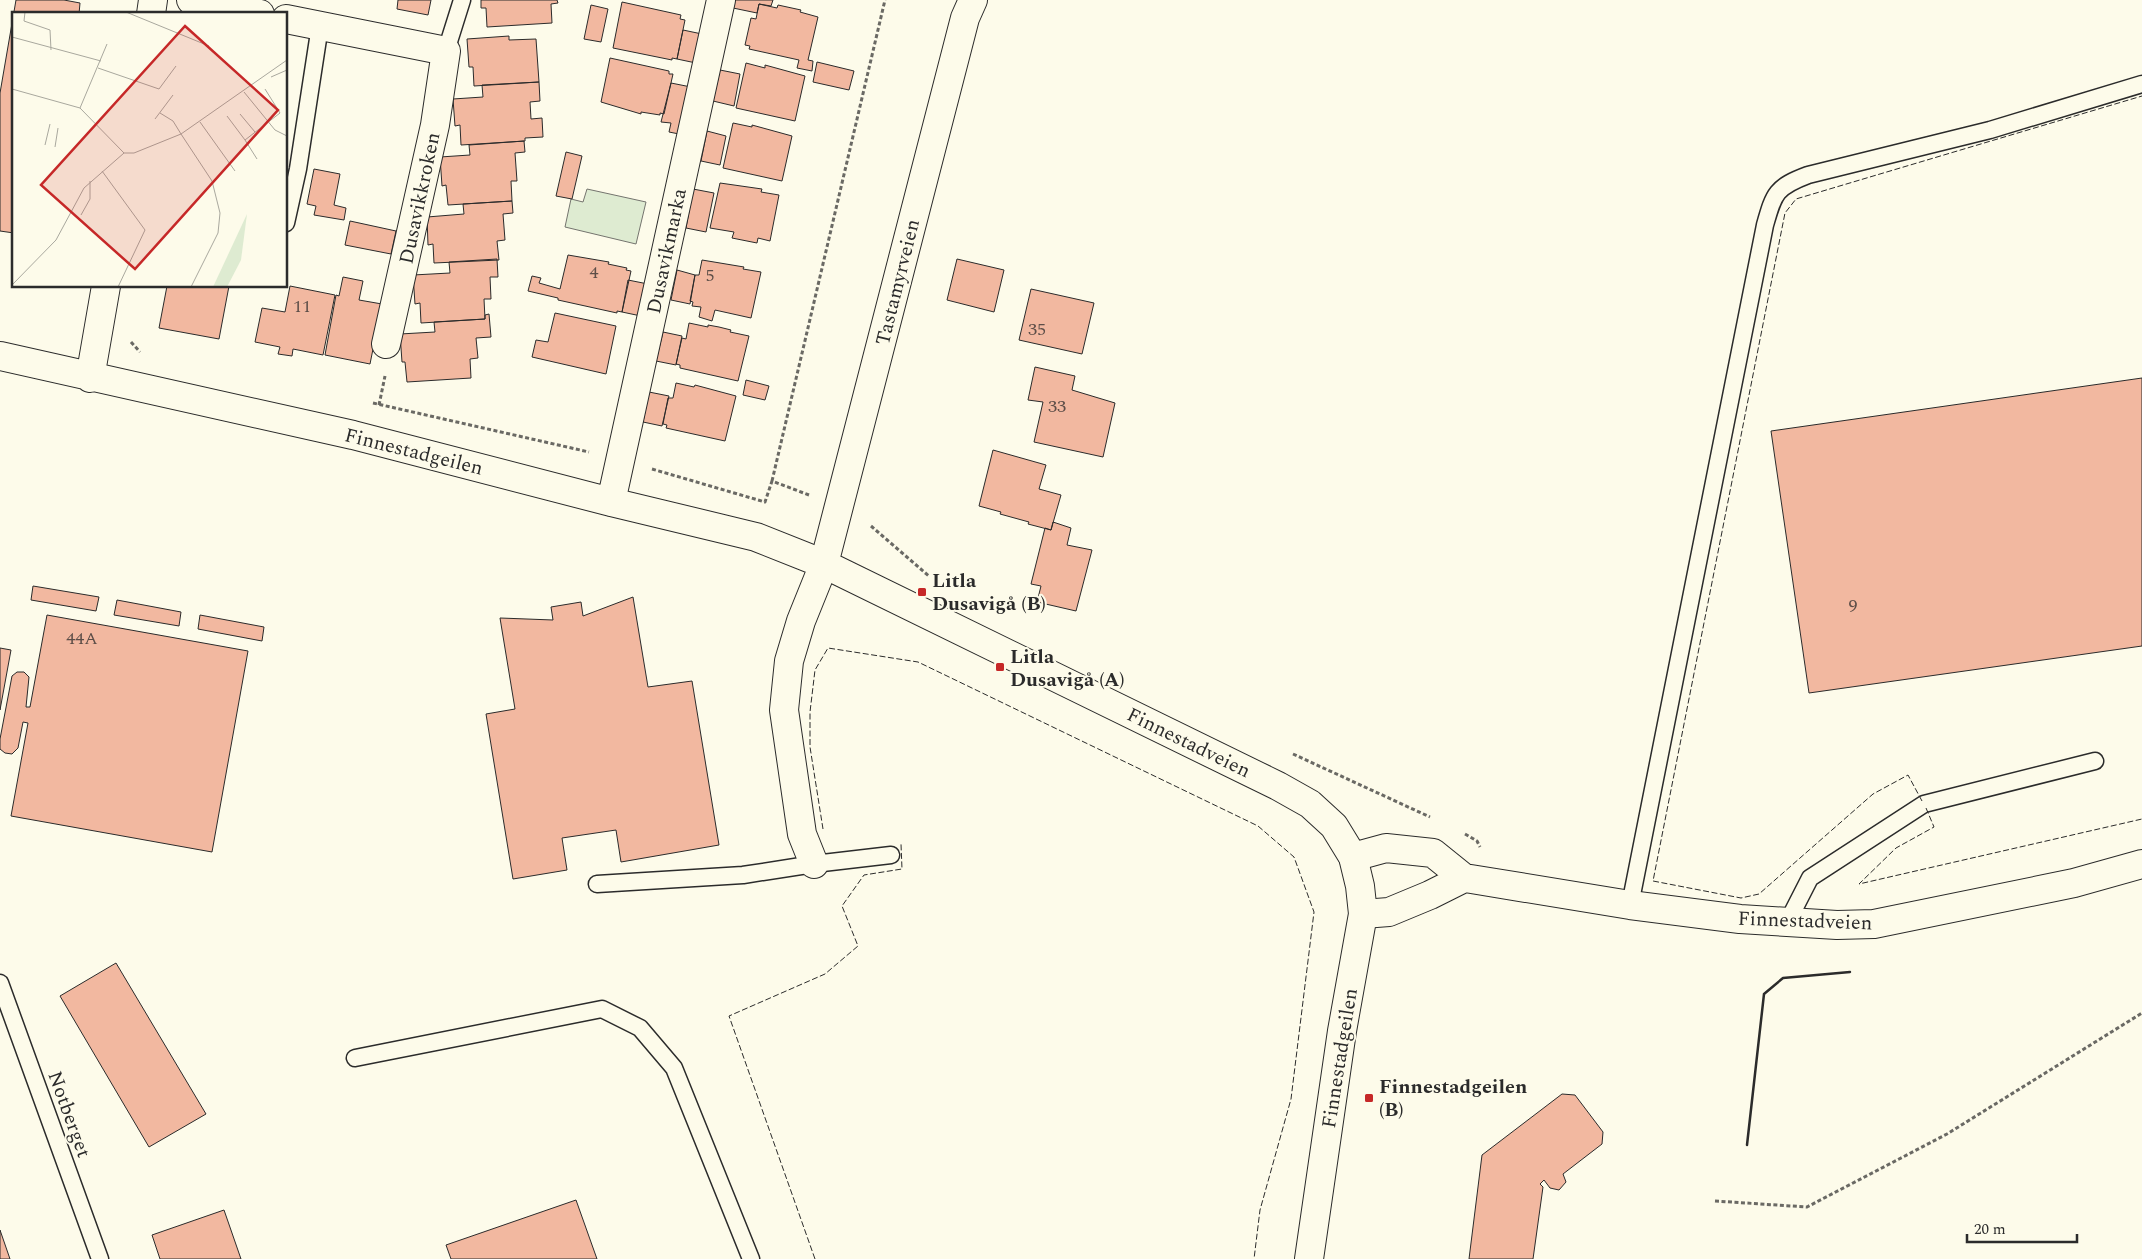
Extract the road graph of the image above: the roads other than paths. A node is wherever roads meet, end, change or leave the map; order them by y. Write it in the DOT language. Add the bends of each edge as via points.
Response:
graph roads {
  1 [pos="191,0"];
  2 [pos="462,0"];
  3 [pos="721,0"];
  4 [pos="973,0"];
  5 [pos="250,12"];
  6 [pos="288,19"];
  7 [pos="320,26"];
  8 [pos="446,51"];
  9 [pos="2142,84"];
  10 [pos="288,214"];
  11 [pos="106,288"];
  12 [pos="386,344"];
  13 [pos="0,356"];
  14 [pos="90,378"];
  15 [pos="611,502"];
  16 [pos="824,564"];
  17 [pos="2094,761"];
  18 [pos="891,855"];
  19 [pos="1353,857"];
  20 [pos="814,864"];
  21 [pos="2142,864"];
  22 [pos="1464,878"];
  23 [pos="597,884"];
  24 [pos="1630,905"];
  25 [pos="1363,914"];
  26 [pos="1787,923"];
  27 [pos="0,983"];
  28 [pos="355,1058"];
  29 [pos="100,1259"];
  30 [pos="751,1259"];
  31 [pos="1309,1259"];
  1 -- 5 [label="street"];
  2 -- 8 [label="lane, Dusavikkroken"];
  3 -- 15 [label="street, Dusavikmarka"];
  4 -- 16 [label="street, Tastamyrveien" via="965,18"];
  6 -- 7 [label="street"];
  7 -- 8 [label="street"];
  7 -- 10 [label="lane"];
  8 -- 12 [label="street, Dusavikkroken" via="435,125"];
  9 -- 24 [label="lane" via="1990,130 1808,175 1788,182 1772,199"];
  11 -- 14 [label="street"];
  13 -- 14 [label="street, Finnestadgeilen"];
  14 -- 15 [label="street, Finnestadgeilen" via="353,435"];
  15 -- 16 [label="street, Finnestadgeilen" via="756,537"];
  16 -- 19 [label="street, Finnestadveien" via="1278,786 1310,804 1334,826"];
  16 -- 20 [label="street" via="800,620 789,661 784,710 802,834"];
  17 -- 26 [label="lane" via="1924,804 1810,878"];
  18 -- 20 [label="lane"];
  19 -- 22 [label="street, Finnestadveien" via="1386,848 1433,853"];
  19 -- 25 [label="street, Finnestadgeilen"];
  20 -- 23 [label="lane" via="744,875"];
  21 -- 26 [label="street, Finnestadveien" via="2074,883 1874,924"];
  22 -- 24 [label="street, Finnestadveien"];
  22 -- 25 [label="street" via="1389,912"];
  24 -- 26 [label="street, Finnestadveien"];
  25 -- 31 [label="street, Finnestadgeilen" via="1342,1031"];
  27 -- 29 [label="lane, Notberget"];
  28 -- 30 [label="lane" via="602,1009 633,1024 674,1068"];
}
